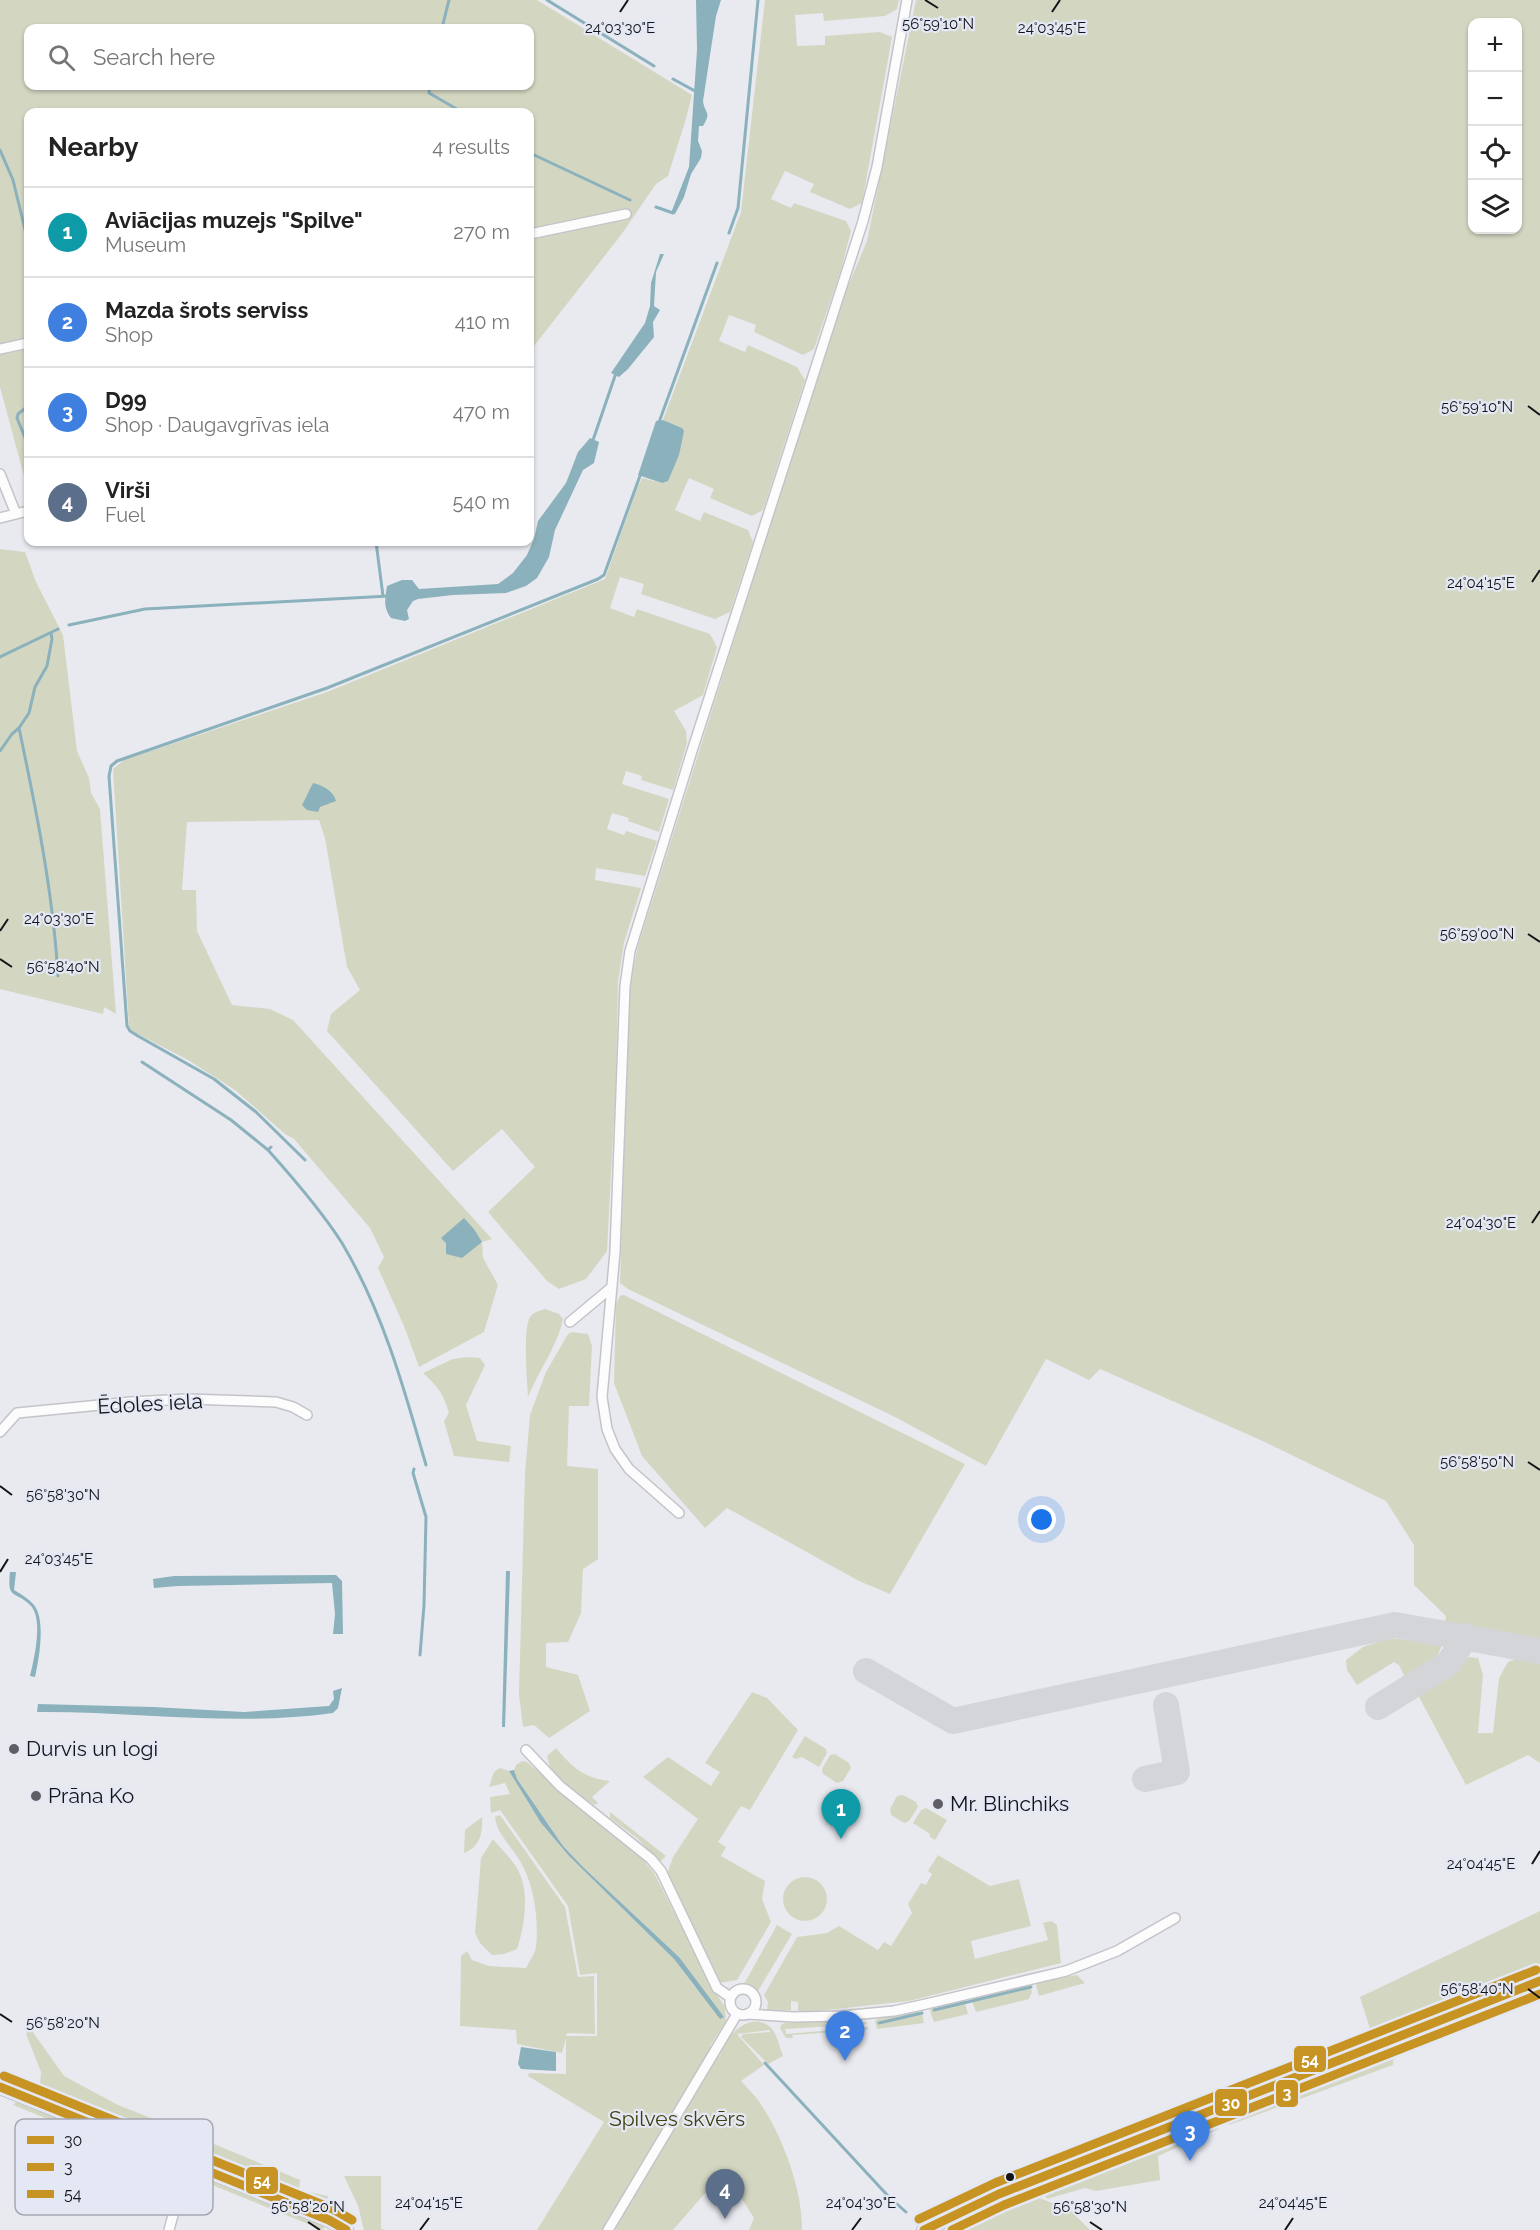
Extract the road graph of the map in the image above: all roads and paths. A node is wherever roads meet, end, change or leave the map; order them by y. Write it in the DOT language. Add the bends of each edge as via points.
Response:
graph roads {
  1 [pos="908,0"];
  2 [pos="626,214"];
  3 [pos="534,233"];
  4 [pos="24,344"];
  5 [pos="2,348"];
  6 [pos="0,474"];
  7 [pos="24,512"];
  8 [pos="16,514"];
  9 [pos="0,519"];
  10 [pos="612,1287"];
  11 [pos="570,1322"];
  12 [pos="307,1414"];
  13 [pos="0,1432"];
  14 [pos="679,1513"];
  15 [pos="526,1750"];
  16 [pos="1174,1918"];
  17 [pos="1540,1981"];
  18 [pos="730,1997"];
  19 [pos="742,2014"];
  20 [pos="0,2087"];
  21 [pos="79,2119"];
  22 [pos="213,2173"];
  23 [pos="173,2215"];
  24 [pos="169,2230"];
  25 [pos="346,2230"];
  26 [pos="608,2230"];
  27 [pos="924,2230"];
  1 -- 10 [label="street" via="863,221 630,951 625,986"];
  2 -- 3 [label="street"];
  4 -- 5 [label="street"];
  6 -- 8 [label="street"];
  7 -- 8 [label="street"];
  8 -- 9 [label="street"];
  10 -- 11 [label="street"];
  10 -- 14 [label="street" via="602,1397 607,1429 629,1469"];
  12 -- 13 [label="street, Ēdoles iela" via="276,1402 172,1400 17,1413"];
  15 -- 18 [label="street" via="560,1786 661,1871 717,1988"];
  16 -- 19 [label="street" via="1117,1951 1066,1971 926,2004 841,2016"];
  17 -- 27 [label="main road" via="999,2194"];
  18 -- 19 [label="street" via="730,2007"];
  18 -- 19 [label="street" via="740,1989 752,1992 755,2006"];
  19 -- 26 [label="street"];
  20 -- 21 [label="main road"];
  22 -- 25 [label="main road"];
  23 -- 24 [label="street"];
}
